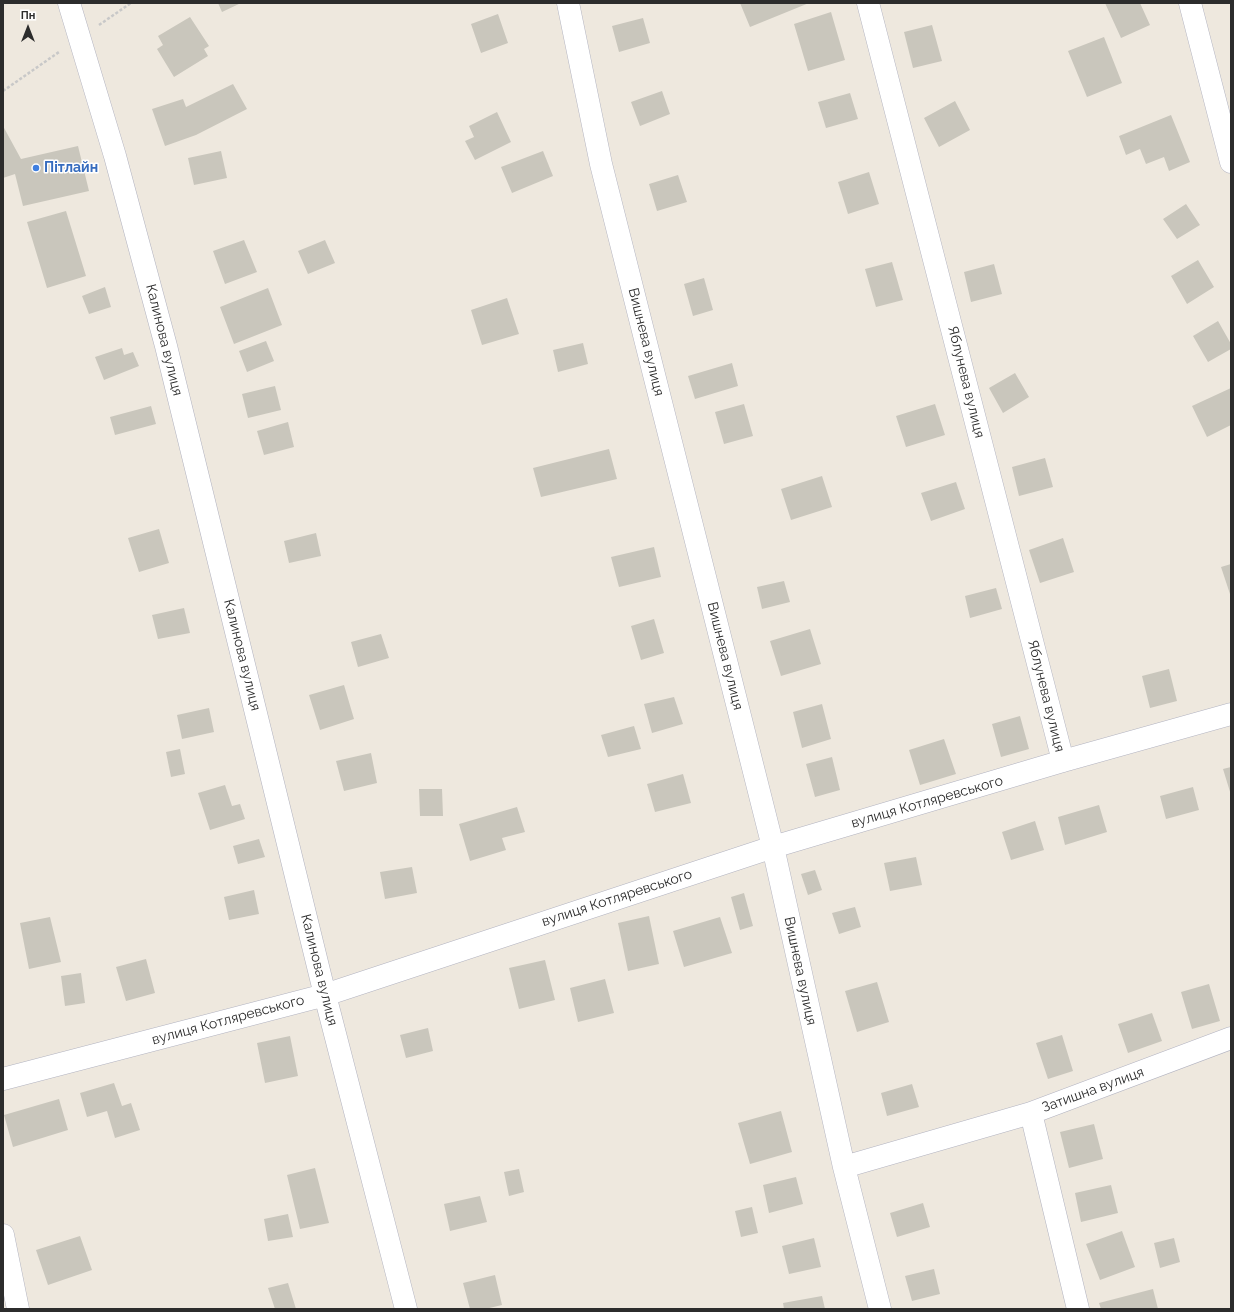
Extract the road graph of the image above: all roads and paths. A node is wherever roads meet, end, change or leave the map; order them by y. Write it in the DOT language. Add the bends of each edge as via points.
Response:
graph roads {
  1 [pos="69,3"];
  2 [pos="568,3"];
  3 [pos="868,3"];
  4 [pos="1190,3"];
  5 [pos="1231,162"];
  6 [pos="1231,714"];
  7 [pos="1063,761"];
  8 [pos="773,847"];
  9 [pos="325,995"];
  10 [pos="1231,1038"];
  11 [pos="3,1079"];
  12 [pos="1031,1113"];
  13 [pos="844,1167"];
  14 [pos="3,1235"];
  15 [pos="18,1309"];
  16 [pos="406,1309"];
  17 [pos="880,1309"];
  18 [pos="1078,1309"];
  1 -- 9 [label="street, Калинова вулиця" via="115,156 166,346"];
  2 -- 8 [label="street, Вишнева вулиця" via="601,164"];
  3 -- 7 [label="street, Яблунева вулиця"];
  4 -- 5 [label="street"];
  6 -- 7 [label="street, вулиця Котляревського"];
  7 -- 8 [label="street, вулиця Котляревського"];
  8 -- 9 [label="street, вулиця Котляревського"];
  8 -- 13 [label="street, Вишнева вулиця"];
  9 -- 11 [label="street, вулиця Котляревського"];
  9 -- 16 [label="street, Калинова вулиця"];
  10 -- 12 [label="street, Затишна вулиця"];
  12 -- 13 [label="street"];
  12 -- 18 [label="street, Затишна вулиця"];
  13 -- 17 [label="street, Вишнева вулиця"];
  14 -- 15 [label="street"];
}
